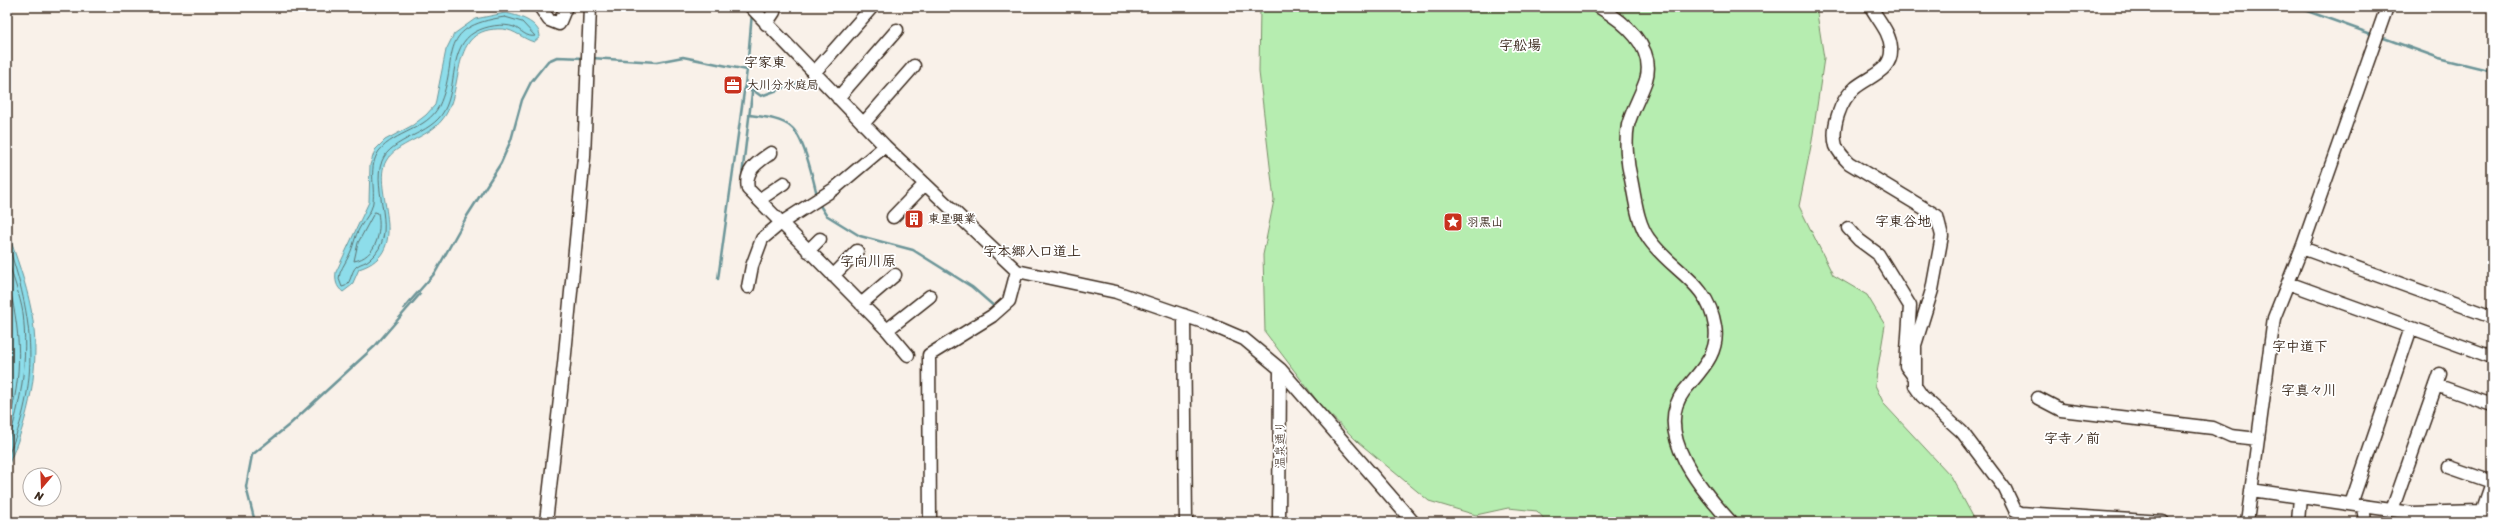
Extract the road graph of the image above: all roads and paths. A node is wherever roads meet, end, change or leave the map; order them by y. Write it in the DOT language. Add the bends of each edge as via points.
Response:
graph roads {
  1 [pos="540,7"];
  2 [pos="566,7"];
  3 [pos="590,7"];
  4 [pos="751,7"];
  5 [pos="771,7"];
  6 [pos="872,7"];
  7 [pos="1599,7"];
  8 [pos="1871,7"];
  9 [pos="2387,7"];
  10 [pos="763,21"];
  11 [pos="896,30"];
  12 [pos="914,66"];
  13 [pos="813,74"];
  14 [pos="838,98"];
  15 [pos="863,124"];
  16 [pos="885,146"];
  17 [pos="772,153"];
  18 [pos="784,183"];
  19 [pos="925,184"];
  20 [pos="759,200"];
  21 [pos="893,217"];
  22 [pos="781,223"];
  23 [pos="1848,228"];
  24 [pos="820,239"];
  25 [pos="2302,248"];
  26 [pos="808,251"];
  27 [pos="858,251"];
  28 [pos="1017,271"];
  29 [pos="895,275"];
  30 [pos="833,276"];
  31 [pos="2288,283"];
  32 [pos="748,287"];
  33 [pos="930,296"];
  34 [pos="861,304"];
  35 [pos="1184,315"];
  36 [pos="2492,317"];
  37 [pos="2411,328"];
  38 [pos="887,330"];
  39 [pos="929,355"];
  40 [pos="2492,357"];
  41 [pos="1280,369"];
  42 [pos="1915,378"];
  43 [pos="2038,398"];
  44 [pos="2492,405"];
  45 [pos="2258,439"];
  46 [pos="2449,466"];
  47 [pos="2492,482"];
  48 [pos="2251,490"];
  49 [pos="2300,497"];
  50 [pos="2351,504"];
  51 [pos="2363,506"];
  52 [pos="2392,510"];
  53 [pos="2487,514"];
  54 [pos="2022,517"];
  55 [pos="546,522"];
  56 [pos="930,522"];
  57 [pos="1186,522"];
  58 [pos="1279,522"];
  59 [pos="1413,522"];
  60 [pos="1731,522"];
  61 [pos="2163,522"];
  62 [pos="2247,522"];
  63 [pos="2298,522"];
  64 [pos="2365,522"];
  1 -- 2 [label="street" via="550,20 560,24"];
  3 -- 55 [label="street" via="584,157"];
  4 -- 10 [label="street"];
  5 -- 10 [label="street" via="774,12"];
  6 -- 13 [label="street"];
  7 -- 60 [label="street" via="1633,33 1641,44 1645,56 1646,78 1628,125 1630,176 1640,220 1649,239 1701,290 1713,314 1713,351 1708,362 1676,403 1676,432 1681,456 1694,478"];
  8 -- 42 [label="street" via="1888,34 1892,48 1888,63 1880,73 1854,88 1842,105 1835,135 1840,154 1849,163 1937,216 1942,236 1932,290 1915,345"];
  9 -- 25 [label="street"];
  10 -- 13 [label="street"];
  11 -- 14 [label="street"];
  12 -- 15 [label="street"];
  13 -- 14 [label="street"];
  14 -- 15 [label="street"];
  15 -- 16 [label="street"];
  16 -- 19 [label="street"];
  16 -- 22 [label="street" via="834,189"];
  17 -- 20 [label="street" via="752,166 746,181 748,189"];
  18 -- 20 [label="street"];
  19 -- 21 [label="street"];
  19 -- 28 [label="street"];
  20 -- 22 [label="street"];
  22 -- 26 [label="street"];
  22 -- 32 [label="street" via="762,239 752,266"];
  23 -- 42 [label="street" via="1878,254 1910,306 1906,366"];
  24 -- 26 [label="street"];
  25 -- 31 [label="street"];
  25 -- 36 [label="street"];
  26 -- 30 [label="street"];
  27 -- 30 [label="street"];
  28 -- 35 [label="street" via="1116,292"];
  28 -- 39 [label="street" via="1009,301 992,316"];
  29 -- 34 [label="street"];
  30 -- 34 [label="street"];
  31 -- 37 [label="street"];
  31 -- 45 [label="street" via="2274,318"];
  33 -- 38 [label="street"];
  34 -- 38 [label="street"];
  35 -- 41 [label="street" via="1244,339"];
  35 -- 57 [label="street"];
  37 -- 40 [label="street"];
  37 -- 50 [label="street"];
  38 -- 39 [label="street" via="903,355"];
  39 -- 56 [label="street"];
  41 -- 58 [label="street, 温泉通り"];
  41 -- 59 [label="street"];
  42 -- 54 [label="street" via="1915,386 1922,396 1962,432 2005,489 2015,510"];
  43 -- 45 [label="street" via="2061,410 2214,428 2231,436"];
  44 -- 52 [label="street" via="2438,380"];
  45 -- 48 [label="street"];
  46 -- 47 [label="street"];
  47 -- 53 [label="street"];
  48 -- 49 [label="street"];
  48 -- 62 [label="street"];
  49 -- 50 [label="street"];
  49 -- 63 [label="street"];
  50 -- 51 [label="street"];
  51 -- 52 [label="street"];
  51 -- 64 [label="street"];
  52 -- 53 [label="street" via="2412,513"];
  54 -- 61 [label="street"];
}
